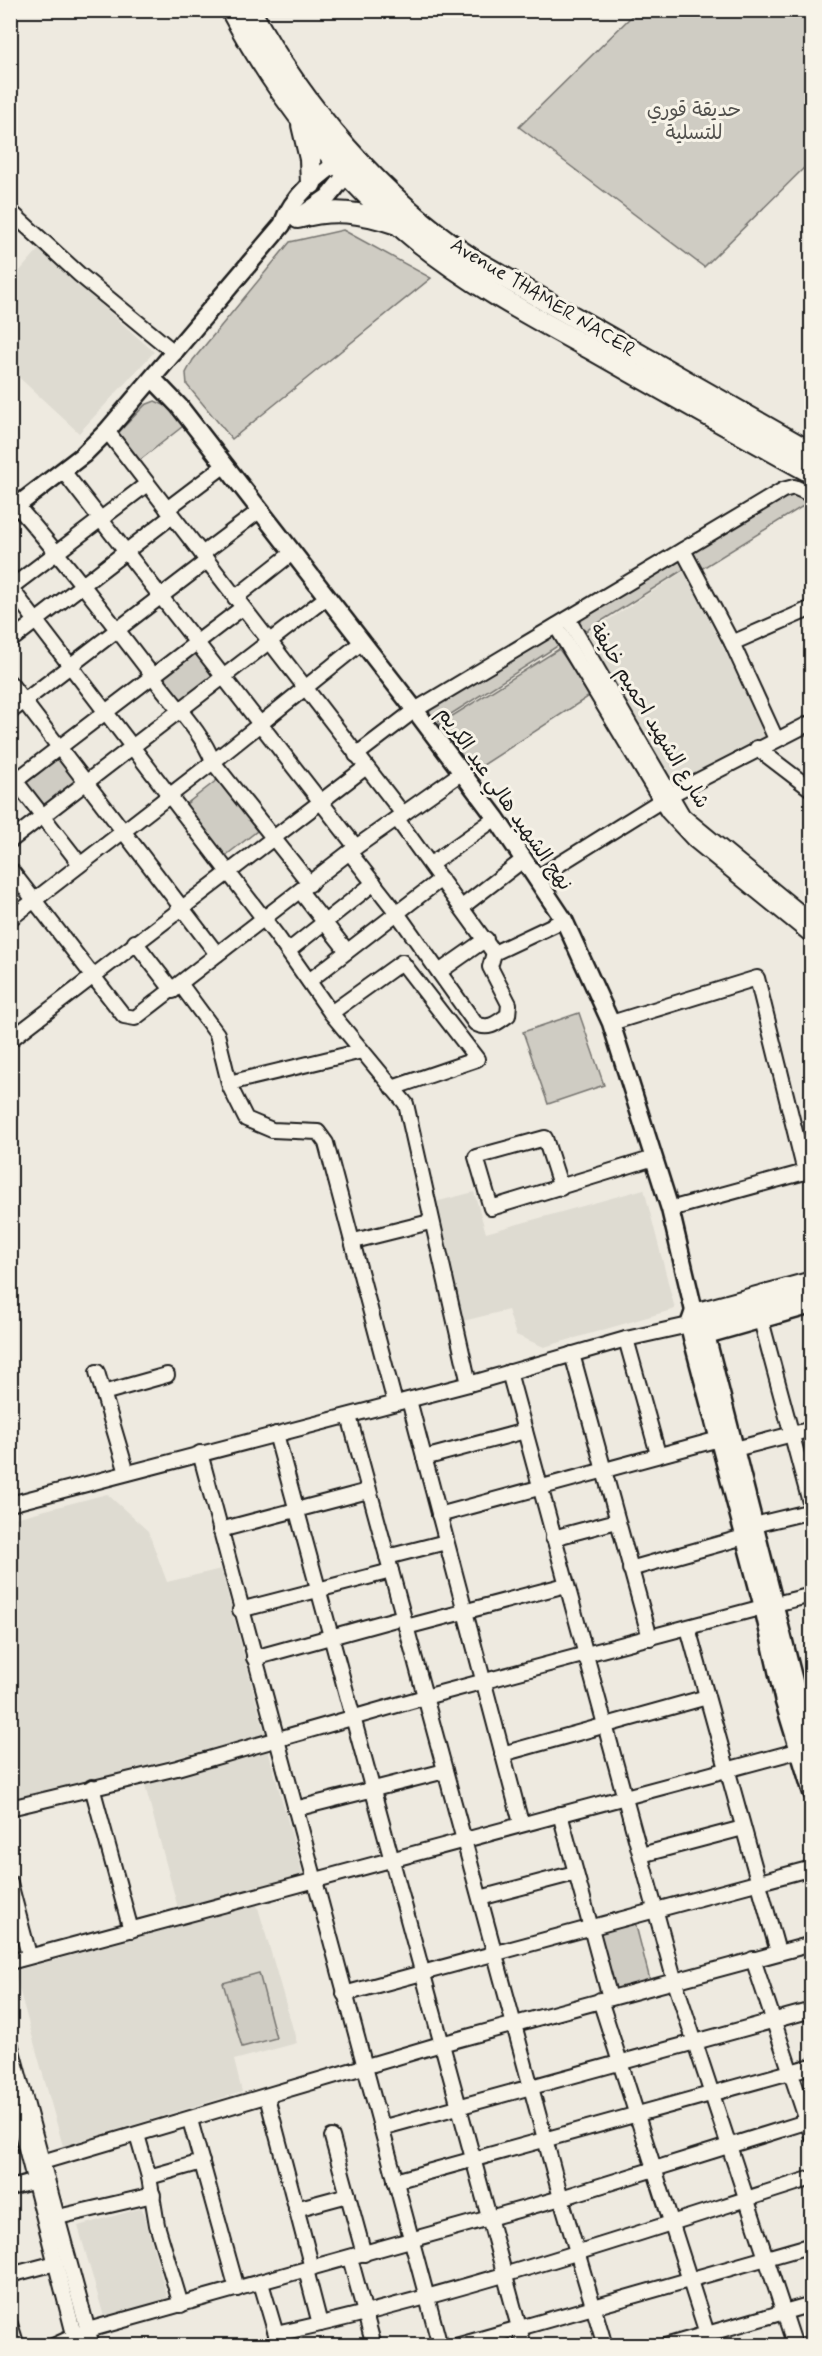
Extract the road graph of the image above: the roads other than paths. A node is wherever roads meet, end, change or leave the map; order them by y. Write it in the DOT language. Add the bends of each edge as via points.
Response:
graph roads {
  1 [pos="231,10"];
  2 [pos="250,10"];
  3 [pos="300,120"];
  4 [pos="349,162"];
  5 [pos="311,184"];
  6 [pos="10,211"];
  7 [pos="290,221"];
  8 [pos="399,224"];
  9 [pos="174,353"];
  10 [pos="153,379"];
  11 [pos="107,431"];
  12 [pos="812,453"];
  13 [pos="225,465"];
  14 [pos="63,471"];
  15 [pos="812,473"];
  16 [pos="147,484"];
  17 [pos="812,495"];
  18 [pos="14,508"];
  19 [pos="259,510"];
  20 [pos="170,513"];
  21 [pos="101,519"];
  22 [pos="683,550"];
  23 [pos="126,551"];
  24 [pos="58,553"];
  25 [pos="292,553"];
  26 [pos="204,557"];
  27 [pos="82,586"];
  28 [pos="11,588"];
  29 [pos="160,596"];
  30 [pos="327,597"];
  31 [pos="238,603"];
  32 [pos="812,608"];
  33 [pos="36,622"];
  34 [pos="562,623"];
  35 [pos="117,630"];
  36 [pos="10,641"];
  37 [pos="269,641"];
  38 [pos="197,642"];
  39 [pos="362,642"];
  40 [pos="732,643"];
  41 [pos="70,666"];
  42 [pos="153,676"];
  43 [pos="223,676"];
  44 [pos="10,683"];
  45 [pos="304,688"];
  46 [pos="25,701"];
  47 [pos="178,709"];
  48 [pos="415,710"];
  49 [pos="10,712"];
  50 [pos="106,712"];
  51 [pos="812,722"];
  52 [pos="261,724"];
  53 [pos="776,739"];
  54 [pos="59,747"];
  55 [pos="132,747"];
  56 [pos="757,748"];
  57 [pos="356,755"];
  58 [pos="213,762"];
  59 [pos="366,766"];
  60 [pos="461,772"];
  61 [pos="12,780"];
  62 [pos="86,782"];
  63 [pos="812,790"];
  64 [pos="168,795"];
  65 [pos="665,798"];
  66 [pos="319,801"];
  67 [pos="41,816"];
  68 [pos="400,817"];
  69 [pos="496,818"];
  70 [pos="123,830"];
  71 [pos="273,837"];
  72 [pos="10,841"];
  73 [pos="353,850"];
  74 [pos="523,860"];
  75 [pos="80,864"];
  76 [pos="431,864"];
  77 [pos="10,869"];
  78 [pos="226,872"];
  79 [pos="537,878"];
  80 [pos="441,879"];
  81 [pos="374,883"];
  82 [pos="305,887"];
  83 [pos="35,900"];
  84 [pos="180,907"];
  85 [pos="462,907"];
  86 [pos="397,913"];
  87 [pos="10,919"];
  88 [pos="264,919"];
  89 [pos="564,920"];
  90 [pos="324,922"];
  91 [pos="812,922"];
  92 [pos="812,936"];
  93 [pos="486,939"];
  94 [pos="135,942"];
  95 [pos="288,951"];
  96 [pos="347,951"];
  97 [pos="494,953"];
  98 [pos="217,954"];
  99 [pos="439,972"];
  100 [pos="92,977"];
  101 [pos="309,981"];
  102 [pos="177,988"];
  103 [pos="331,1013"];
  104 [pos="611,1023"];
  105 [pos="10,1040"];
  106 [pos="362,1051"];
  107 [pos="229,1083"];
  108 [pos="392,1088"];
  109 [pos="654,1158"];
  110 [pos="808,1171"];
  111 [pos="561,1188"];
  112 [pos="670,1209"];
  113 [pos="430,1222"];
  114 [pos="354,1241"];
  115 [pos="812,1279"];
  116 [pos="812,1292"];
  117 [pos="812,1305"];
  118 [pos="761,1320"];
  119 [pos="693,1327"];
  120 [pos="626,1339"];
  121 [pos="572,1354"];
  122 [pos="97,1372"];
  123 [pos="509,1372"];
  124 [pos="167,1375"];
  125 [pos="469,1384"];
  126 [pos="103,1393"];
  127 [pos="402,1401"];
  128 [pos="349,1416"];
  129 [pos="812,1429"];
  130 [pos="525,1431"];
  131 [pos="276,1434"];
  132 [pos="792,1434"];
  133 [pos="719,1439"];
  134 [pos="735,1449"];
  135 [pos="200,1453"];
  136 [pos="658,1454"];
  137 [pos="424,1458"];
  138 [pos="602,1470"];
  139 [pos="127,1473"];
  140 [pos="540,1486"];
  141 [pos="368,1491"];
  142 [pos="10,1504"];
  143 [pos="296,1510"];
  144 [pos="812,1510"];
  145 [pos="439,1515"];
  146 [pos="617,1521"];
  147 [pos="220,1530"];
  148 [pos="749,1531"];
  149 [pos="553,1538"];
  150 [pos="446,1542"];
  151 [pos="389,1564"];
  152 [pos="630,1569"];
  153 [pos="566,1585"];
  154 [pos="318,1590"];
  155 [pos="812,1595"];
  156 [pos="769,1606"];
  157 [pos="240,1610"];
  158 [pos="465,1612"];
  159 [pos="405,1622"];
  160 [pos="688,1628"];
  161 [pos="331,1638"];
  162 [pos="650,1638"];
  163 [pos="585,1655"];
  164 [pos="254,1658"];
  165 [pos="483,1682"];
  166 [pos="425,1697"];
  167 [pos="707,1697"];
  168 [pos="354,1719"];
  169 [pos="604,1725"];
  170 [pos="277,1740"];
  171 [pos="804,1752"];
  172 [pos="502,1754"];
  173 [pos="727,1769"];
  174 [pos="445,1771"];
  175 [pos="92,1787"];
  176 [pos="372,1789"];
  177 [pos="812,1793"];
  178 [pos="625,1798"];
  179 [pos="10,1808"];
  180 [pos="295,1809"];
  181 [pos="560,1814"];
  182 [pos="521,1824"];
  183 [pos="743,1828"];
  184 [pos="464,1839"];
  185 [pos="641,1855"];
  186 [pos="393,1860"];
  187 [pos="812,1868"];
  188 [pos="575,1873"];
  189 [pos="314,1882"];
  190 [pos="758,1883"];
  191 [pos="11,1889"];
  192 [pos="480,1898"];
  193 [pos="657,1911"];
  194 [pos="590,1927"];
  195 [pos="131,1930"];
  196 [pos="812,1944"];
  197 [pos="495,1953"];
  198 [pos="778,1953"];
  199 [pos="30,1955"];
  200 [pos="753,1959"];
  201 [pos="10,1962"];
  202 [pos="422,1972"];
  203 [pos="675,1982"];
  204 [pos="344,1994"];
  205 [pos="605,1999"];
  206 [pos="812,2010"];
  207 [pos="773,2020"];
  208 [pos="515,2024"];
  209 [pos="696,2042"];
  210 [pos="10,2043"];
  211 [pos="441,2044"];
  212 [pos="620,2062"];
  213 [pos="364,2066"];
  214 [pos="812,2066"];
  215 [pos="790,2072"];
  216 [pos="531,2085"];
  217 [pos="10,2086"];
  218 [pos="713,2094"];
  219 [pos="267,2097"];
  220 [pos="459,2106"];
  221 [pos="636,2115"];
  222 [pos="190,2120"];
  223 [pos="809,2120"];
  224 [pos="381,2128"];
  225 [pos="17,2132"];
  226 [pos="137,2135"];
  227 [pos="812,2136"];
  228 [pos="332,2137"];
  229 [pos="546,2140"];
  230 [pos="730,2145"];
  231 [pos="473,2159"];
  232 [pos="202,2162"];
  233 [pos="38,2164"];
  234 [pos="655,2169"];
  235 [pos="149,2177"];
  236 [pos="812,2178"];
  237 [pos="36,2181"];
  238 [pos="395,2181"];
  239 [pos="10,2188"];
  240 [pos="153,2195"];
  241 [pos="348,2195"];
  242 [pos="561,2198"];
  243 [pos="747,2198"];
  244 [pos="296,2209"];
  245 [pos="58,2217"];
  246 [pos="488,2218"];
  247 [pos="671,2222"];
  248 [pos="412,2241"];
  249 [pos="812,2245"];
  250 [pos="576,2251"];
  251 [pos="357,2256"];
  252 [pos="768,2257"];
  253 [pos="56,2263"];
  254 [pos="309,2269"];
  255 [pos="504,2273"];
  256 [pos="10,2275"];
  257 [pos="690,2280"];
  258 [pos="261,2283"];
  259 [pos="237,2289"];
  260 [pos="427,2295"];
  261 [pos="812,2304"];
  262 [pos="181,2305"];
  263 [pos="593,2307"];
  264 [pos="366,2312"];
  265 [pos="785,2312"];
  266 [pos="10,2324"];
  267 [pos="320,2324"];
  268 [pos="519,2327"];
  269 [pos="88,2330"];
  270 [pos="276,2340"];
  271 [pos="709,2340"];
  272 [pos="76,2342"];
  273 [pos="17,2346"];
  274 [pos="53,2346"];
  275 [pos="92,2346"];
  276 [pos="374,2346"];
  277 [pos="440,2346"];
  278 [pos="456,2346"];
  279 [pos="524,2346"];
  280 [pos="605,2346"];
  281 [pos="665,2346"];
  282 [pos="795,2346"];
  1 -- 3 [label="highway"];
  2 -- 4 [label="highway, Avenue THAMER NACER"];
  3 -- 4 [label="highway"];
  3 -- 5 [label="highway" via="310,159"];
  4 -- 5 [label="main road"];
  4 -- 7 [label="main road" via="328,197"];
  4 -- 8 [label="highway, Avenue THAMER NACER"];
  4 -- 12 [label="highway, Avenue THAMER NACER" via="472,259"];
  5 -- 7 [label="main road" via="286,214"];
  6 -- 9 [label="street"];
  7 -- 8 [label="highway" via="317,212 344,211"];
  7 -- 9 [label="main road"];
  8 -- 15 [label="highway, Avenue THAMER NACER" via="441,259 496,294"];
  9 -- 10 [label="main road"];
  10 -- 11 [label="main road"];
  10 -- 13 [label="main road, نهج الشهيد هالي عبد الكريم"];
  11 -- 14 [label="main road"];
  11 -- 16 [label="street"];
  13 -- 19 [label="main road, نهج الشهيد هالي عبد الكريم"];
  13 -- 20 [label="street"];
  14 -- 18 [label="main road"];
  14 -- 21 [label="street"];
  16 -- 20 [label="street"];
  16 -- 21 [label="street"];
  17 -- 22 [label="street" via="789,487"];
  18 -- 24 [label="street"];
  19 -- 25 [label="main road, نهج الشهيد هالي عبد الكريم"];
  19 -- 26 [label="street"];
  20 -- 23 [label="street"];
  20 -- 26 [label="street"];
  21 -- 23 [label="street"];
  21 -- 24 [label="street"];
  22 -- 34 [label="street"];
  22 -- 40 [label="street"];
  23 -- 27 [label="street"];
  23 -- 29 [label="street"];
  24 -- 27 [label="street"];
  24 -- 28 [label="street"];
  25 -- 30 [label="main road, نهج الشهيد هالي عبد الكريم"];
  25 -- 31 [label="street"];
  26 -- 29 [label="street"];
  26 -- 31 [label="street"];
  27 -- 33 [label="street"];
  27 -- 35 [label="street"];
  28 -- 33 [label="street"];
  29 -- 35 [label="street"];
  29 -- 38 [label="street"];
  30 -- 37 [label="street"];
  30 -- 39 [label="main road, نهج الشهيد هالي عبد الكريم"];
  31 -- 37 [label="street"];
  31 -- 38 [label="street"];
  32 -- 40 [label="street"];
  33 -- 36 [label="street"];
  33 -- 41 [label="street"];
  34 -- 48 [label="street"];
  34 -- 65 [label="street, شارع الشهيد احميم خليفة"];
  35 -- 41 [label="street"];
  35 -- 42 [label="street"];
  37 -- 43 [label="street"];
  37 -- 45 [label="street"];
  38 -- 42 [label="street"];
  38 -- 43 [label="street"];
  39 -- 45 [label="street"];
  39 -- 48 [label="main road, نهج الشهيد هالي عبد الكريم"];
  40 -- 53 [label="street"];
  41 -- 46 [label="street"];
  41 -- 50 [label="street"];
  42 -- 47 [label="street"];
  42 -- 50 [label="street"];
  43 -- 47 [label="street"];
  43 -- 52 [label="street"];
  44 -- 46 [label="street"];
  45 -- 52 [label="street"];
  45 -- 57 [label="street"];
  46 -- 49 [label="street"];
  46 -- 54 [label="street"];
  47 -- 55 [label="street"];
  47 -- 58 [label="street"];
  48 -- 57 [label="street"];
  48 -- 60 [label="main road, نهج الشهيد هالي عبد الكريم"];
  50 -- 54 [label="street"];
  50 -- 55 [label="street"];
  51 -- 53 [label="street"];
  52 -- 58 [label="street"];
  52 -- 66 [label="street"];
  53 -- 56 [label="street"];
  54 -- 61 [label="street"];
  54 -- 62 [label="street"];
  55 -- 62 [label="street"];
  55 -- 64 [label="street"];
  56 -- 63 [label="street"];
  56 -- 65 [label="street"];
  57 -- 59 [label="street"];
  58 -- 64 [label="street"];
  58 -- 71 [label="street"];
  59 -- 66 [label="street"];
  59 -- 68 [label="street"];
  60 -- 68 [label="street"];
  60 -- 69 [label="main road, نهج الشهيد هالي عبد الكريم"];
  61 -- 67 [label="street"];
  62 -- 67 [label="street"];
  62 -- 70 [label="street"];
  64 -- 70 [label="street"];
  64 -- 78 [label="street"];
  65 -- 79 [label="street"];
  65 -- 91 [label="street, شارع الشهيد احميم خليفة"];
  65 -- 92 [label="street, شارع الشهيد احميم خليفة" via="694,840"];
  66 -- 71 [label="street"];
  66 -- 73 [label="street"];
  67 -- 72 [label="street"];
  67 -- 75 [label="street"];
  68 -- 73 [label="street"];
  68 -- 76 [label="street"];
  69 -- 74 [label="main road, نهج الشهيد هالي عبد الكريم"];
  69 -- 76 [label="street"];
  70 -- 75 [label="street"];
  70 -- 84 [label="street"];
  71 -- 78 [label="street"];
  71 -- 82 [label="street"];
  73 -- 81 [label="street"];
  73 -- 82 [label="street"];
  74 -- 79 [label="main road, نهج الشهيد هالي عبد الكريم"];
  74 -- 85 [label="street"];
  75 -- 83 [label="street"];
  76 -- 80 [label="street"];
  77 -- 83 [label="street"];
  78 -- 84 [label="street"];
  78 -- 88 [label="street"];
  79 -- 89 [label="main road, نهج الشهيد هالي عبد الكريم"];
  80 -- 85 [label="street"];
  80 -- 86 [label="street"];
  81 -- 86 [label="street"];
  81 -- 90 [label="street"];
  82 -- 88 [label="street"];
  82 -- 90 [label="street"];
  83 -- 87 [label="street"];
  83 -- 100 [label="street"];
  84 -- 94 [label="street"];
  84 -- 98 [label="street"];
  85 -- 93 [label="street"];
  86 -- 96 [label="street"];
  86 -- 99 [label="street"];
  88 -- 95 [label="street"];
  88 -- 98 [label="street"];
  89 -- 97 [label="street"];
  89 -- 104 [label="main road, نهج الشهيد هالي عبد الكريم"];
  90 -- 95 [label="street"];
  90 -- 96 [label="street"];
  93 -- 97 [label="street"];
  93 -- 99 [label="street"];
  94 -- 100 [label="street"];
  94 -- 102 [label="street"];
  95 -- 101 [label="street"];
  96 -- 101 [label="street"];
  97 -- 99 [label="street" via="490,968 508,1004 508,1015 486,1028 475,1023"];
  98 -- 102 [label="street"];
  100 -- 102 [label="street" via="129,1018 135,1018"];
  100 -- 105 [label="street"];
  101 -- 103 [label="street"];
  102 -- 107 [label="street" via="216,1034"];
  103 -- 106 [label="street"];
  103 -- 108 [label="street" via="402,962 477,1059"];
  104 -- 109 [label="main road, نهج الشهيد هالي عبد الكريم"];
  104 -- 110 [label="street" via="757,978"];
  106 -- 107 [label="street"];
  106 -- 108 [label="street"];
  107 -- 114 [label="street" via="246,1119 272,1130 322,1135"];
  108 -- 113 [label="street" via="406,1104"];
  109 -- 111 [label="street"];
  109 -- 112 [label="main road, نهج الشهيد هالي عبد الكريم"];
  110 -- 112 [label="street"];
  111 -- 111 [label="street" via="491,1208 477,1157 545,1138"];
  112 -- 119 [label="main road, نهج الشهيد هالي عبد الكريم"];
  113 -- 114 [label="street"];
  113 -- 125 [label="street"];
  114 -- 127 [label="street"];
  115 -- 119 [label="street"];
  116 -- 119 [label="main road"];
  117 -- 118 [label="main road"];
  118 -- 119 [label="main road"];
  118 -- 132 [label="street"];
  119 -- 120 [label="street"];
  119 -- 133 [label="main road"];
  119 -- 134 [label="main road"];
  120 -- 121 [label="street"];
  120 -- 136 [label="street"];
  121 -- 123 [label="street"];
  121 -- 138 [label="street"];
  122 -- 126 [label="street"];
  123 -- 125 [label="street"];
  123 -- 130 [label="street"];
  124 -- 126 [label="street"];
  125 -- 127 [label="street"];
  126 -- 139 [label="street"];
  127 -- 128 [label="street"];
  127 -- 137 [label="street"];
  128 -- 131 [label="street"];
  128 -- 141 [label="street"];
  129 -- 132 [label="street"];
  130 -- 137 [label="street"];
  130 -- 140 [label="street"];
  131 -- 135 [label="street"];
  131 -- 143 [label="street"];
  132 -- 134 [label="street"];
  132 -- 144 [label="street"];
  133 -- 136 [label="street"];
  133 -- 148 [label="main road"];
  134 -- 148 [label="main road"];
  135 -- 139 [label="street"];
  135 -- 147 [label="street"];
  136 -- 138 [label="street"];
  137 -- 145 [label="street"];
  138 -- 140 [label="street"];
  138 -- 146 [label="street"];
  139 -- 142 [label="street"];
  140 -- 145 [label="street"];
  140 -- 149 [label="street"];
  141 -- 143 [label="street"];
  141 -- 151 [label="street"];
  143 -- 147 [label="street"];
  143 -- 154 [label="street"];
  144 -- 148 [label="street"];
  145 -- 150 [label="street"];
  146 -- 149 [label="street"];
  146 -- 152 [label="street"];
  147 -- 157 [label="street"];
  148 -- 152 [label="street"];
  148 -- 156 [label="main road"];
  149 -- 153 [label="street"];
  150 -- 151 [label="street"];
  150 -- 158 [label="street"];
  151 -- 154 [label="street"];
  151 -- 159 [label="street"];
  152 -- 162 [label="street"];
  153 -- 158 [label="street"];
  153 -- 163 [label="street"];
  154 -- 157 [label="street"];
  154 -- 161 [label="street"];
  155 -- 156 [label="street"];
  156 -- 160 [label="street"];
  156 -- 171 [label="main road"];
  157 -- 164 [label="street"];
  158 -- 159 [label="street"];
  158 -- 165 [label="street"];
  159 -- 161 [label="street"];
  159 -- 166 [label="street"];
  160 -- 162 [label="street"];
  160 -- 167 [label="street"];
  161 -- 164 [label="street"];
  161 -- 168 [label="street"];
  162 -- 163 [label="street"];
  163 -- 165 [label="street"];
  163 -- 169 [label="street"];
  164 -- 170 [label="street"];
  165 -- 166 [label="street"];
  165 -- 172 [label="street"];
  166 -- 168 [label="street"];
  166 -- 174 [label="street"];
  167 -- 169 [label="street"];
  167 -- 173 [label="street"];
  168 -- 170 [label="street"];
  168 -- 176 [label="street"];
  169 -- 172 [label="street"];
  169 -- 178 [label="street"];
  170 -- 175 [label="street"];
  170 -- 180 [label="street"];
  171 -- 173 [label="street"];
  171 -- 177 [label="main road"];
  172 -- 182 [label="street"];
  173 -- 178 [label="street"];
  173 -- 183 [label="street"];
  174 -- 176 [label="street"];
  174 -- 184 [label="street"];
  175 -- 179 [label="street"];
  175 -- 195 [label="street"];
  176 -- 180 [label="street"];
  176 -- 186 [label="street"];
  178 -- 181 [label="street"];
  178 -- 185 [label="street"];
  180 -- 189 [label="street"];
  181 -- 182 [label="street"];
  181 -- 188 [label="street"];
  182 -- 184 [label="street"];
  183 -- 185 [label="street"];
  183 -- 190 [label="street"];
  184 -- 186 [label="street"];
  184 -- 192 [label="street"];
  185 -- 193 [label="street"];
  186 -- 189 [label="street"];
  186 -- 202 [label="street"];
  187 -- 190 [label="street"];
  188 -- 192 [label="street"];
  188 -- 194 [label="street"];
  189 -- 195 [label="street"];
  189 -- 204 [label="street"];
  190 -- 193 [label="street"];
  190 -- 198 [label="street"];
  191 -- 199 [label="street"];
  192 -- 197 [label="street"];
  193 -- 194 [label="street"];
  193 -- 203 [label="street"];
  194 -- 197 [label="street"];
  194 -- 205 [label="street"];
  195 -- 199 [label="street"];
  196 -- 198 [label="street"];
  197 -- 202 [label="street"];
  197 -- 208 [label="street"];
  198 -- 200 [label="street"];
  199 -- 201 [label="street"];
  200 -- 203 [label="street"];
  200 -- 207 [label="street"];
  202 -- 204 [label="street"];
  202 -- 211 [label="street"];
  203 -- 205 [label="street"];
  203 -- 209 [label="street"];
  204 -- 213 [label="street"];
  205 -- 208 [label="street"];
  205 -- 212 [label="street"];
  206 -- 207 [label="street"];
  207 -- 209 [label="street"];
  207 -- 215 [label="street"];
  208 -- 211 [label="street"];
  208 -- 216 [label="street"];
  209 -- 212 [label="street"];
  209 -- 218 [label="street"];
  210 -- 233 [label="street"];
  211 -- 213 [label="street"];
  211 -- 220 [label="street"];
  212 -- 216 [label="street"];
  212 -- 221 [label="street"];
  213 -- 219 [label="street"];
  213 -- 224 [label="street"];
  214 -- 215 [label="street"];
  215 -- 218 [label="street"];
  215 -- 223 [label="street"];
  216 -- 220 [label="street"];
  216 -- 229 [label="street"];
  217 -- 225 [label="street"];
  218 -- 221 [label="street"];
  218 -- 230 [label="street"];
  219 -- 222 [label="street"];
  219 -- 244 [label="street"];
  220 -- 224 [label="street"];
  220 -- 231 [label="street"];
  221 -- 229 [label="street"];
  221 -- 234 [label="street"];
  222 -- 226 [label="street"];
  222 -- 232 [label="street"];
  223 -- 227 [label="street"];
  223 -- 230 [label="street"];
  224 -- 238 [label="street"];
  225 -- 233 [label="street"];
  226 -- 233 [label="street"];
  226 -- 235 [label="street"];
  228 -- 241 [label="street"];
  229 -- 231 [label="street"];
  229 -- 242 [label="street"];
  230 -- 234 [label="street"];
  230 -- 243 [label="street"];
  231 -- 238 [label="street"];
  231 -- 246 [label="street"];
  232 -- 235 [label="street"];
  232 -- 259 [label="street"];
  233 -- 237 [label="street"];
  233 -- 245 [label="street"];
  234 -- 242 [label="street"];
  234 -- 247 [label="street"];
  235 -- 240 [label="street"];
  236 -- 243 [label="street"];
  237 -- 239 [label="street"];
  237 -- 253 [label="street"];
  238 -- 248 [label="street"];
  240 -- 245 [label="street"];
  240 -- 262 [label="street" via="157,2224"];
  241 -- 244 [label="street"];
  241 -- 251 [label="street"];
  242 -- 246 [label="street"];
  242 -- 250 [label="street"];
  243 -- 247 [label="street"];
  243 -- 252 [label="street"];
  244 -- 254 [label="street"];
  245 -- 269 [label="street"];
  246 -- 248 [label="street"];
  246 -- 255 [label="street"];
  247 -- 250 [label="street"];
  247 -- 257 [label="street"];
  248 -- 251 [label="street"];
  248 -- 260 [label="street"];
  249 -- 252 [label="street"];
  250 -- 255 [label="street"];
  250 -- 263 [label="street"];
  251 -- 254 [label="street"];
  251 -- 264 [label="street"];
  252 -- 257 [label="street"];
  252 -- 265 [label="street"];
  253 -- 256 [label="street"];
  253 -- 272 [label="street"];
  254 -- 258 [label="street"];
  254 -- 267 [label="street"];
  255 -- 260 [label="street"];
  255 -- 268 [label="street"];
  257 -- 263 [label="street"];
  257 -- 271 [label="street"];
  258 -- 259 [label="street"];
  258 -- 270 [label="street"];
  259 -- 262 [label="street"];
  260 -- 264 [label="street"];
  260 -- 277 [label="street"];
  261 -- 265 [label="street"];
  262 -- 269 [label="street"];
  263 -- 268 [label="street"];
  263 -- 280 [label="street"];
  264 -- 267 [label="street"];
  264 -- 276 [label="street"];
  265 -- 271 [label="street"];
  265 -- 282 [label="street"];
  266 -- 273 [label="street"];
  267 -- 270 [label="street"];
  268 -- 278 [label="street"];
  268 -- 279 [label="street"];
  269 -- 272 [label="street"];
  269 -- 275 [label="street"];
  271 -- 281 [label="street"];
  272 -- 274 [label="street"];
}
